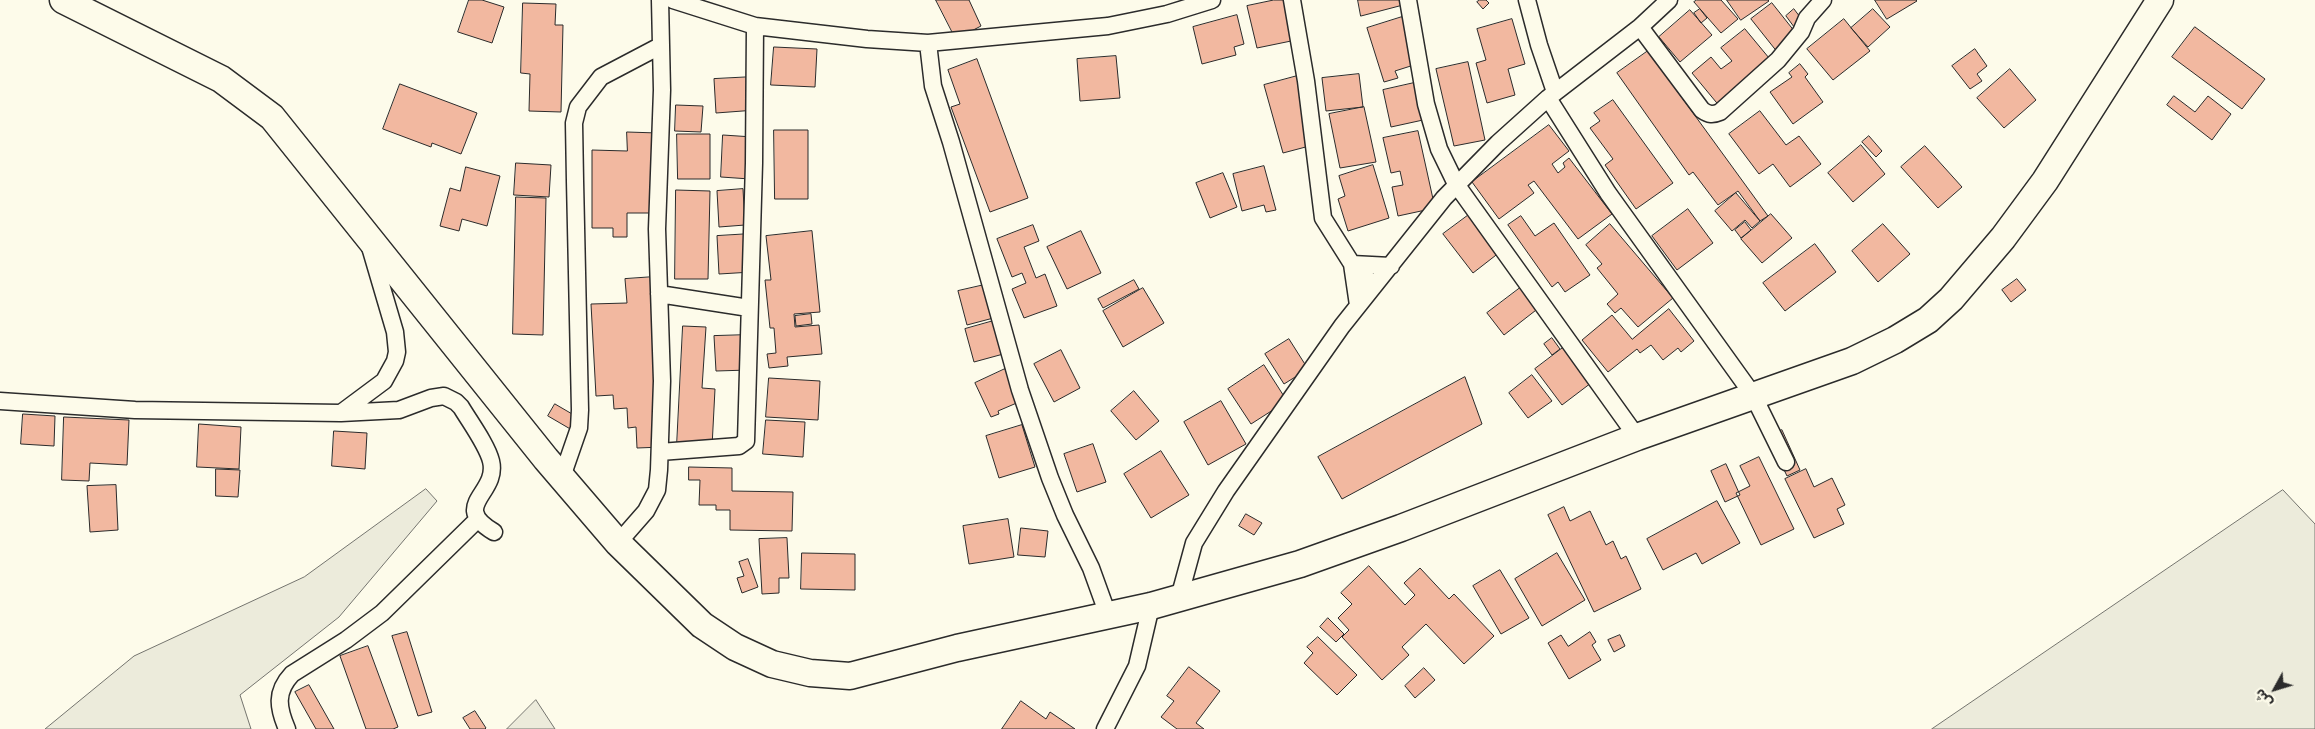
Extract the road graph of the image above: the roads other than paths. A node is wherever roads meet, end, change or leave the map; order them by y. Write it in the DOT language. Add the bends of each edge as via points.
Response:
graph roads {
  1 [pos="63,0"];
  2 [pos="660,0"];
  3 [pos="1212,0"];
  4 [pos="1292,0"];
  5 [pos="1408,0"];
  6 [pos="1527,0"];
  7 [pos="1669,0"];
  8 [pos="1823,0"];
  9 [pos="2160,0"];
  10 [pos="679,1"];
  11 [pos="755,26"];
  12 [pos="1640,27"];
  13 [pos="928,43"];
  14 [pos="660,46"];
  15 [pos="1552,95"];
  16 [pos="1456,184"];
  17 [pos="365,230"];
  18 [pos="1352,264"];
  19 [pos="1390,266"];
  20 [pos="1374,286"];
  21 [pos="659,294"];
  22 [pos="1358,305"];
  23 [pos="749,308"];
  24 [pos="1753,395"];
  25 [pos="0,401"];
  26 [pos="341,413"];
  27 [pos="1637,437"];
  28 [pos="660,452"];
  29 [pos="1786,462"];
  30 [pos="562,478"];
  31 [pos="477,520"];
  32 [pos="494,532"];
  33 [pos="618,543"];
  34 [pos="1179,598"];
  35 [pos="1151,606"];
  36 [pos="1108,615"];
  37 [pos="287,729"];
  38 [pos="1105,729"];
  1 -- 17 [label="main road" via="221,79 272,117"];
  2 -- 14 [label="street"];
  3 -- 13 [label="street" via="1167,14 1108,26"];
  4 -- 18 [label="street" via="1323,218"];
  5 -- 16 [label="street" via="1426,104 1439,149"];
  6 -- 15 [label="street"];
  7 -- 12 [label="street"];
  8 -- 12 [label="street" via="1778,60 1714,114 1702,110"];
  9 -- 24 [label="main road" via="2045,180 2003,238 1951,299 1928,320 1878,349"];
  10 -- 11 [label="street"];
  11 -- 13 [label="street"];
  11 -- 23 [label="street"];
  12 -- 15 [label="street"];
  13 -- 36 [label="street" via="933,86 954,150 1020,390 1050,478 1091,568"];
  14 -- 21 [label="street"];
  14 -- 30 [label="street" via="601,77 578,106 574,123 580,410 579,428"];
  15 -- 16 [label="street"];
  15 -- 24 [label="street" via="1608,193"];
  16 -- 19 [label="street"];
  16 -- 27 [label="street"];
  17 -- 26 [label="street" via="395,332 397,352 384,381"];
  17 -- 30 [label="main road"];
  18 -- 19 [label="street"];
  18 -- 20 [label="street"];
  18 -- 22 [label="street"];
  19 -- 20 [label="street"];
  20 -- 22 [label="street"];
  21 -- 23 [label="street"];
  21 -- 28 [label="street"];
  22 -- 34 [label="street" via="1226,491 1194,542"];
  23 -- 28 [label="street" via="746,440 739,446"];
  24 -- 27 [label="main road"];
  24 -- 29 [label="street"];
  25 -- 26 [label="street" via="135,410"];
  26 -- 31 [label="street" via="399,410 444,396 456,402 491,461 491,477 474,509"];
  27 -- 34 [label="main road" via="1300,564"];
  28 -- 33 [label="street" via="657,490 646,510"];
  30 -- 33 [label="main road"];
  31 -- 32 [label="street"];
  31 -- 37 [label="street" via="365,628 286,680 281,688 279,706"];
  33 -- 36 [label="main road" via="702,625 735,648 772,664 810,673 850,676 957,648"];
  34 -- 35 [label="main road"];
  35 -- 36 [label="main road"];
  35 -- 38 [label="street" via="1137,666"];
}
